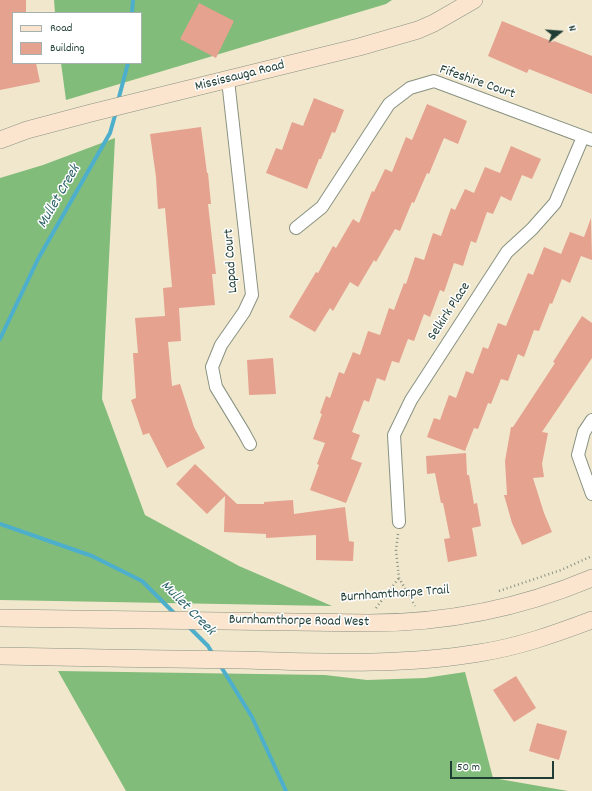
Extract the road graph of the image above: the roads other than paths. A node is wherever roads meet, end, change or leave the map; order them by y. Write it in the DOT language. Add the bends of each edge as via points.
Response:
graph roads {
  1 [pos="474,0"];
  2 [pos="228,80"];
  3 [pos="588,139"];
  4 [pos="0,140"];
  5 [pos="296,228"];
  6 [pos="592,420"];
  7 [pos="250,444"];
  8 [pos="592,494"];
  9 [pos="399,522"];
  10 [pos="592,578"];
  11 [pos="0,618"];
  12 [pos="592,620"];
  13 [pos="0,656"];
  1 -- 2 [label="main road, Mississauga Road" via="418,30"];
  2 -- 4 [label="main road, Mississauga Road" via="91,113"];
  2 -- 7 [label="street, Lapad Court" via="252,295 244,312 221,345 212,367 216,387"];
  3 -- 5 [label="street, Fifeshire Court" via="434,81 410,88 389,104 322,207"];
  3 -- 9 [label="street, Selkirk Place" via="555,203 507,252 411,400 394,435"];
  6 -- 8 [label="street" via="584,432 578,455"];
  10 -- 11 [label="main road, Burnhamthorpe Road West" via="535,599 497,609 423,621 386,623"];
  12 -- 13 [label="main road" via="520,644 473,654 420,660 311,662"];
}
